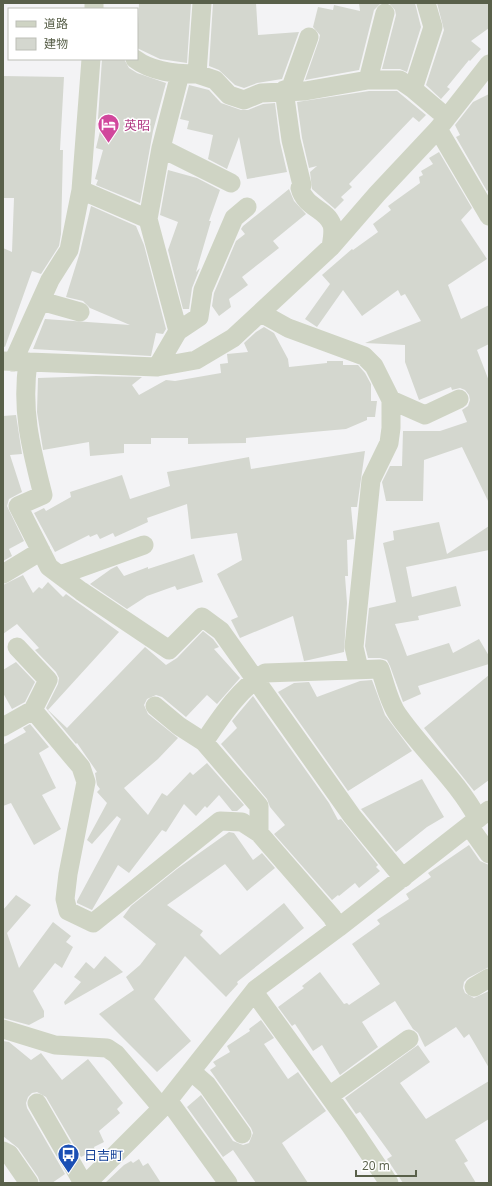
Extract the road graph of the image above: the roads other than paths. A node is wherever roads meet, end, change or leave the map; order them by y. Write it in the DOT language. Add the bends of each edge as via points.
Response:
graph roads {
  1 [pos="202,3"];
  2 [pos="426,3"];
  3 [pos="385,13"];
  4 [pos="309,37"];
  5 [pos="91,60"];
  6 [pos="136,60"];
  7 [pos="489,64"];
  8 [pos="189,74"];
  9 [pos="368,80"];
  10 [pos="413,89"];
  11 [pos="287,90"];
  12 [pos="439,120"];
  13 [pos="161,148"];
  14 [pos="231,183"];
  15 [pos="81,190"];
  16 [pos="247,207"];
  17 [pos="489,216"];
  18 [pos="148,219"];
  19 [pos="331,247"];
  20 [pos="41,301"];
  21 [pos="80,312"];
  22 [pos="261,313"];
  23 [pos="178,331"];
  24 [pos="15,361"];
  25 [pos="157,367"];
  26 [pos="460,399"];
  27 [pos="392,400"];
  28 [pos="144,545"];
  29 [pos="41,551"];
  30 [pos="3,574"];
  31 [pos="60,575"];
  32 [pos="17,646"];
  33 [pos="359,670"];
  34 [pos="255,680"];
  35 [pos="155,706"];
  36 [pos="33,710"];
  37 [pos="3,727"];
  38 [pos="204,742"];
  39 [pos="479,818"];
  40 [pos="259,833"];
  41 [pos="489,854"];
  42 [pos="403,878"];
  43 [pos="338,928"];
  44 [pos="254,992"];
  45 [pos="3,1029"];
  46 [pos="409,1039"];
  47 [pos="191,1071"];
  48 [pos="328,1096"];
  49 [pos="37,1103"];
  50 [pos="165,1104"];
  51 [pos="242,1134"];
  52 [pos="3,1151"];
  53 [pos="29,1183"];
  54 [pos="82,1183"];
  55 [pos="228,1183"];
  56 [pos="389,1183"];
  1 -- 8 [label="street"];
  2 -- 10 [label="street" via="434,27"];
  3 -- 9 [label="street"];
  4 -- 11 [label="street"];
  5 -- 15 [label="street"];
  6 -- 8 [label="street" via="145,67"];
  7 -- 12 [label="street"];
  8 -- 11 [label="street" via="214,80 229,95 244,100 261,92"];
  8 -- 13 [label="street"];
  9 -- 10 [label="street" via="400,80"];
  9 -- 11 [label="street" via="305,91"];
  10 -- 12 [label="street"];
  11 -- 19 [label="street" via="291,140 302,185 301,194 305,201 329,219 333,226"];
  12 -- 17 [label="street"];
  12 -- 19 [label="street"];
  13 -- 14 [label="street"];
  13 -- 18 [label="street"];
  15 -- 18 [label="street"];
  15 -- 20 [label="street" via="69,250 50,280"];
  16 -- 23 [label="street" via="234,218 203,290 200,317"];
  18 -- 23 [label="street"];
  19 -- 22 [label="street"];
  20 -- 21 [label="street"];
  20 -- 24 [label="street"];
  22 -- 25 [label="street" via="234,338 196,360"];
  22 -- 27 [label="street" via="288,328 364,356 374,366"];
  23 -- 25 [label="street"];
  24 -- 25 [label="street"];
  24 -- 29 [label="street" via="25,387 27,430 43,495 18,506"];
  26 -- 27 [label="street" via="425,415"];
  27 -- 33 [label="street" via="388,443 371,480 354,647"];
  28 -- 31 [label="street"];
  29 -- 30 [label="street"];
  29 -- 31 [label="street" via="49,567"];
  31 -- 34 [label="street" via="169,650 202,617 221,631"];
  32 -- 36 [label="street" via="48,680"];
  33 -- 34 [label="street" via="265,673"];
  33 -- 39 [label="street" via="380,669 397,714"];
  34 -- 38 [label="street" via="226,711"];
  34 -- 42 [label="street" via="352,816"];
  35 -- 38 [label="street"];
  36 -- 37 [label="street"];
  36 -- 40 [label="street" via="81,767 86,782 68,874 65,899 68,910 93,923 220,821 242,822"];
  38 -- 40 [label="street" via="259,806"];
  39 -- 41 [label="street"];
  39 -- 42 [label="street"];
  40 -- 43 [label="street"];
  42 -- 43 [label="street"];
  43 -- 44 [label="street"];
  44 -- 47 [label="street"];
  44 -- 48 [label="street"];
  45 -- 50 [label="street" via="55,1045 107,1048"];
  46 -- 48 [label="street"];
  47 -- 50 [label="street"];
  47 -- 51 [label="street" via="207,1085"];
  48 -- 56 [label="street"];
  49 -- 54 [label="street"];
  50 -- 54 [label="street" via="92,1178"];
  50 -- 55 [label="street"];
  52 -- 53 [label="street" via="9,1154"];
}
